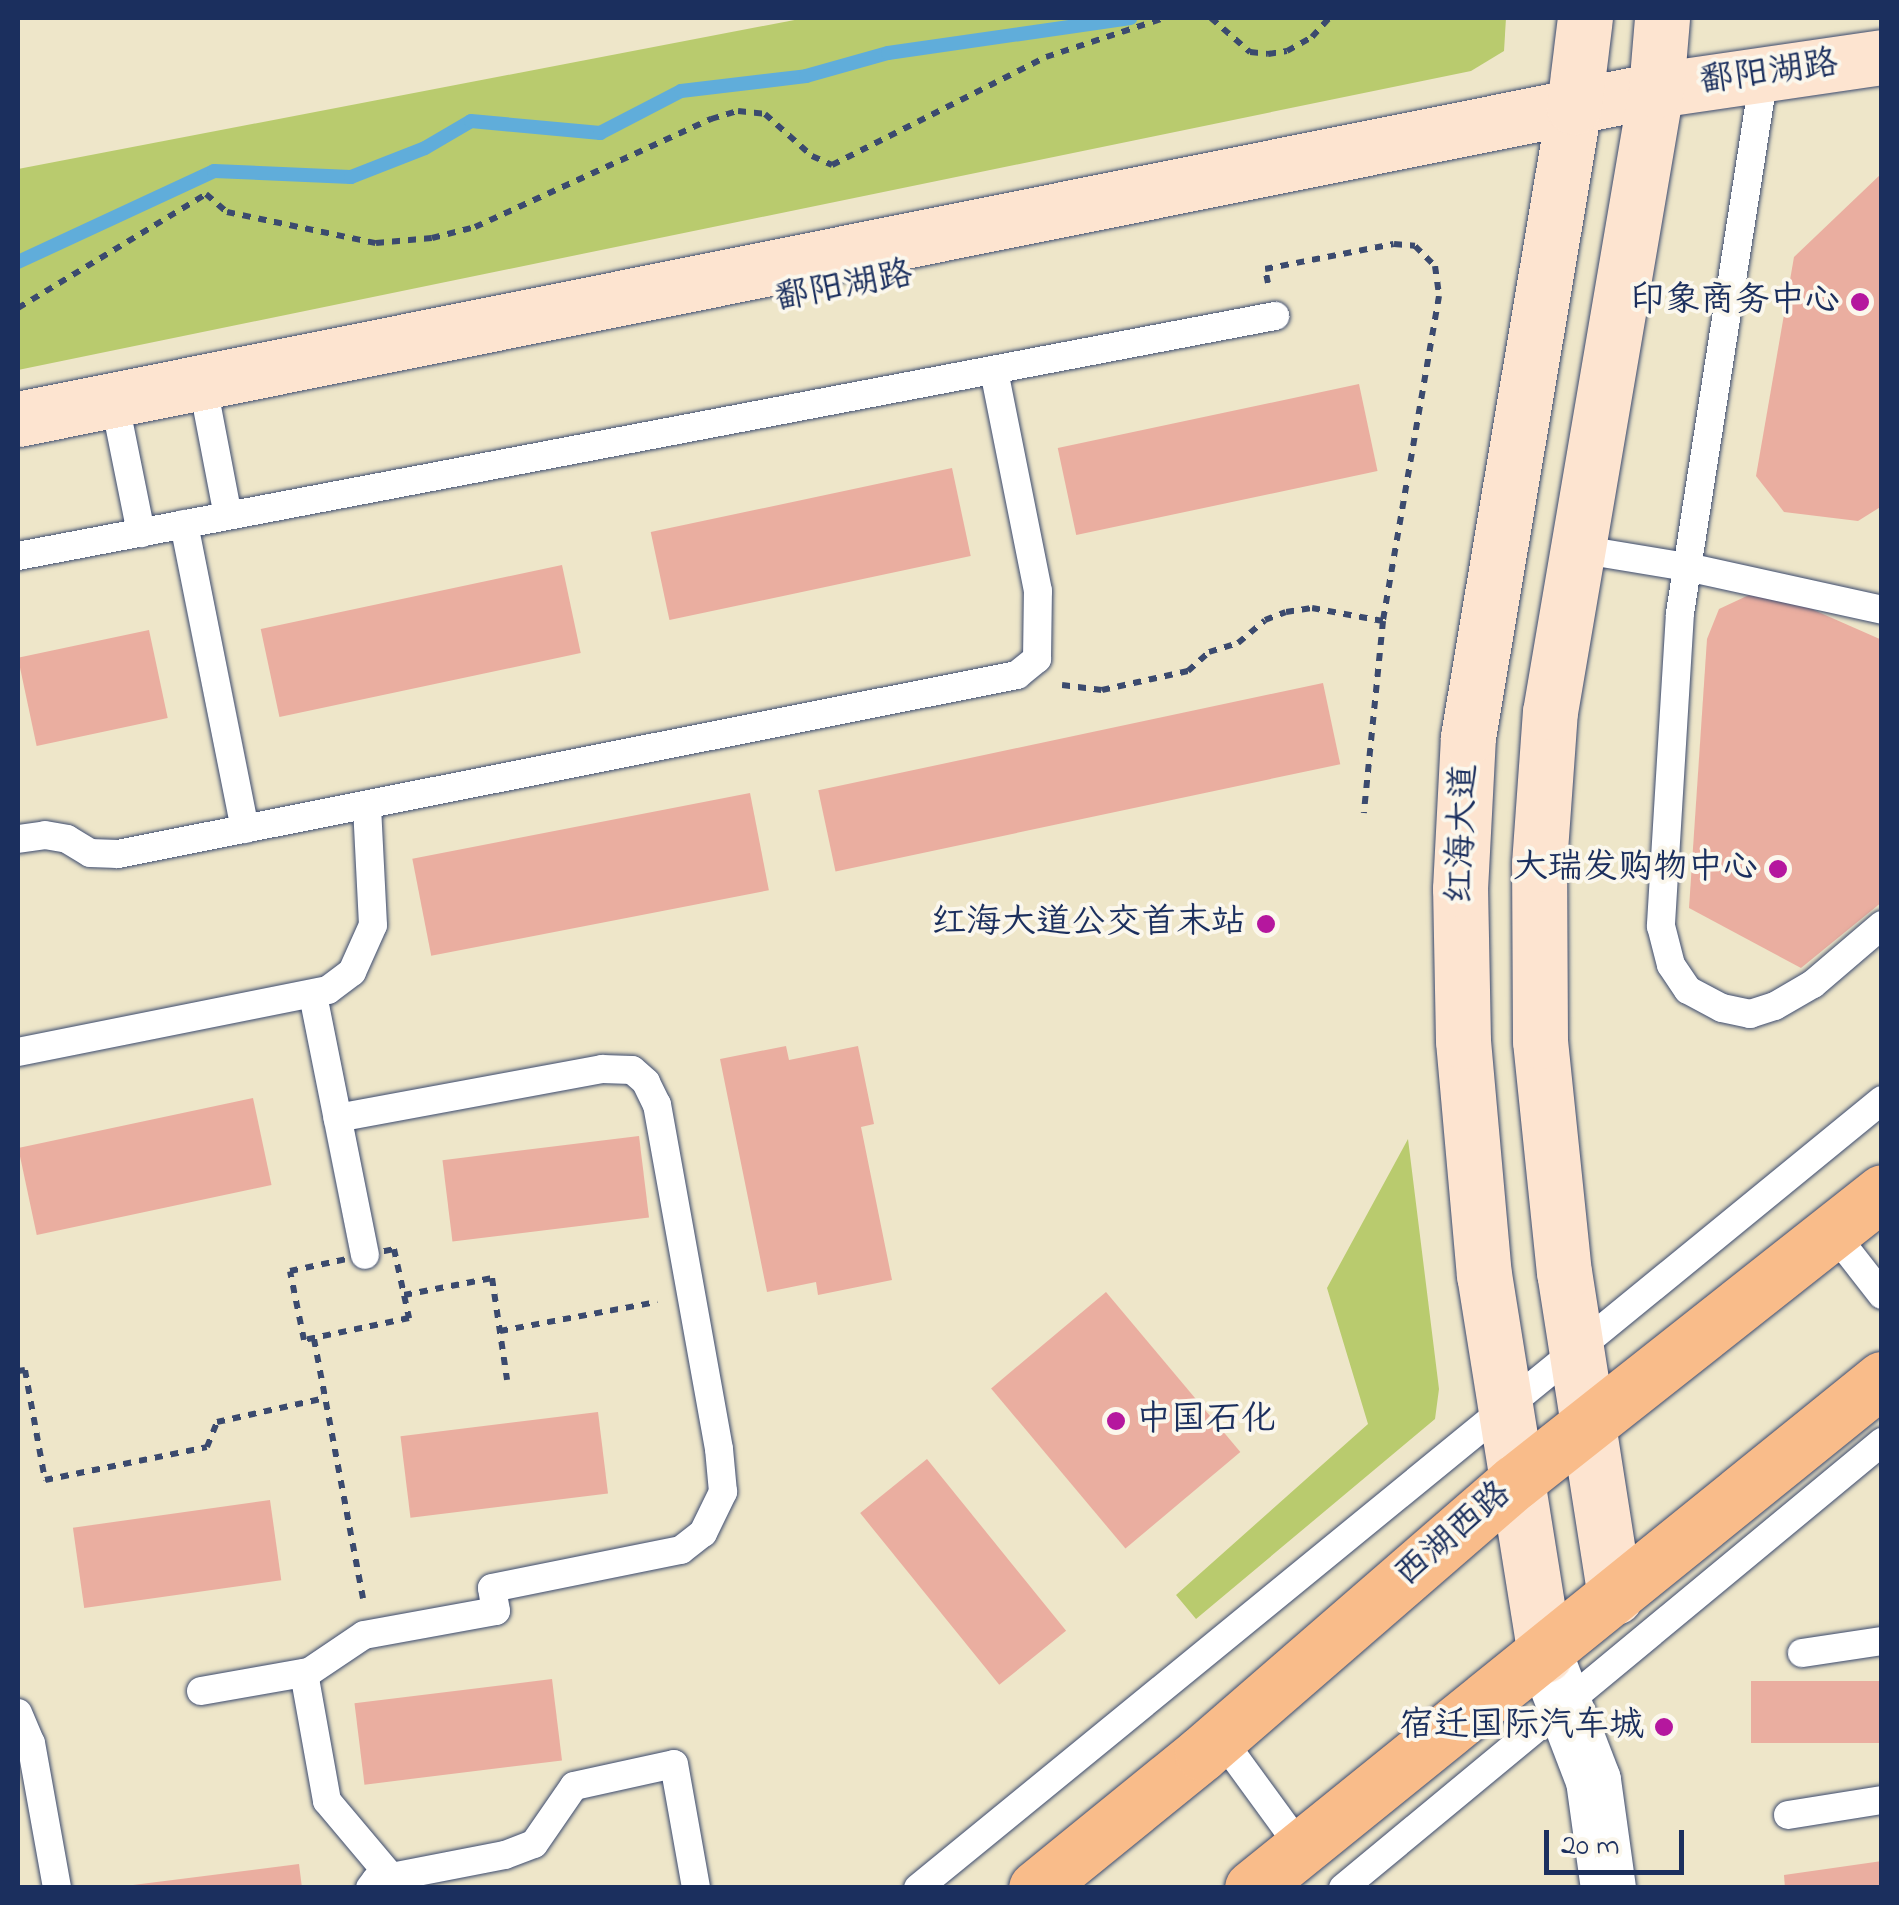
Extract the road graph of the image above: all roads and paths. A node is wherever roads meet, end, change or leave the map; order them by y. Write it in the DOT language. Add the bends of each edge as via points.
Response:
graph roads {
  1 [pos="1164,18"];
  2 [pos="1211,18"];
  3 [pos="1329,18"];
  4 [pos="1585,18"];
  5 [pos="1662,18"];
  6 [pos="1882,57"];
  7 [pos="1764,74"];
  8 [pos="1656,90"];
  9 [pos="1571,127"];
  10 [pos="18,308"];
  11 [pos="1275,316"];
  12 [pos="994,370"];
  13 [pos="205,397"];
  14 [pos="117,415"];
  15 [pos="18,418"];
  16 [pos="18,452"];
  17 [pos="228,516"];
  18 [pos="184,524"];
  19 [pos="141,532"];
  20 [pos="1578,549"];
  21 [pos="18,556"];
  22 [pos="1687,567"];
  23 [pos="1882,610"];
  24 [pos="1383,621"];
  25 [pos="1037,659"];
  26 [pos="367,805"];
  27 [pos="1364,813"];
  28 [pos="245,829"];
  29 [pos="18,840"];
  30 [pos="1882,926"];
  31 [pos="314,995"];
  32 [pos="18,1052"];
  33 [pos="1882,1100"];
  34 [pos="338,1118"];
  35 [pos="1882,1192"];
  36 [pos="1832,1231"];
  37 [pos="365,1255"];
  38 [pos="404,1295"];
  39 [pos="1882,1295"];
  40 [pos="691,1296"];
  41 [pos="500,1331"];
  42 [pos="314,1338"];
  43 [pos="1575,1351"];
  44 [pos="18,1371"];
  45 [pos="507,1380"];
  46 [pos="1882,1380"];
  47 [pos="325,1398"];
  48 [pos="1504,1409"];
  49 [pos="1586,1428"];
  50 [pos="1882,1442"];
  51 [pos="1514,1482"];
  52 [pos="1615,1597"];
  53 [pos="370,1634"];
  54 [pos="1882,1640"];
  55 [pos="1802,1652"];
  56 [pos="304,1673"];
  57 [pos="1554,1680"];
  58 [pos="201,1690"];
  59 [pos="18,1713"];
  60 [pos="1220,1738"];
  61 [pos="1882,1800"];
  62 [pos="1788,1815"];
  63 [pos="1301,1848"];
  64 [pos="381,1882"];
  65 [pos="57,1888"];
  66 [pos="696,1888"];
  67 [pos="918,1888"];
  68 [pos="1036,1888"];
  69 [pos="1252,1888"];
  70 [pos="1343,1888"];
  71 [pos="1608,1888"];
  1 -- 10 [label="path" via="1046,57 832,165 812,156 766,114 738,111 475,227 432,238 376,243 228,212 206,194"];
  2 -- 3 [label="path" via="1250,52 1268,54 1312,38"];
  4 -- 9 [label="main road, 红海大道"];
  5 -- 8 [label="main road"];
  6 -- 7 [label="main road, 鄱阳湖路"];
  7 -- 8 [label="main road, 鄱阳湖路"];
  7 -- 22 [label="lane"];
  8 -- 9 [label="main road, 鄱阳湖路"];
  8 -- 20 [label="main road"];
  9 -- 13 [label="main road, 鄱阳湖路"];
  9 -- 48 [label="main road, 红海大道" via="1468,737 1460,889 1463,1041 1484,1276"];
  11 -- 12 [label="lane"];
  11 -- 24 [label="path" via="1265,269 1394,244 1415,246 1435,266 1440,296"];
  12 -- 17 [label="lane"];
  12 -- 25 [label="lane" via="1038,591"];
  13 -- 14 [label="main road, 鄱阳湖路"];
  13 -- 17 [label="lane"];
  14 -- 15 [label="main road, 鄱阳湖路"];
  14 -- 16 [label="main road, 鄱阳湖路"];
  14 -- 19 [label="lane"];
  17 -- 18 [label="lane"];
  18 -- 19 [label="lane"];
  18 -- 28 [label="lane"];
  19 -- 21 [label="lane"];
  20 -- 22 [label="lane"];
  20 -- 43 [label="main road" via="1550,712 1539,864 1540,1041"];
  22 -- 23 [label="lane"];
  22 -- 30 [label="lane" via="1660,926 1670,965 1688,990 1750,1014 1813,984"];
  24 -- 25 [label="path" via="1312,608 1286,612 1188,671 1102,690 1061,685"];
  24 -- 27 [label="path"];
  25 -- 26 [label="lane" via="1016,676"];
  26 -- 28 [label="lane"];
  26 -- 31 [label="lane" via="373,925 352,972"];
  28 -- 29 [label="lane" via="118,854 90,853 45,834"];
  31 -- 32 [label="lane"];
  31 -- 34 [label="lane"];
  33 -- 43 [label="lane"];
  34 -- 37 [label="lane"];
  34 -- 40 [label="lane" via="602,1069 632,1070 657,1105"];
  35 -- 36 [label="main road, 西湖西路"];
  36 -- 39 [label="lane"];
  36 -- 49 [label="main road, 西湖西路"];
  37 -- 38 [label="path" via="394,1248"];
  37 -- 42 [label="path" via="290,1271 304,1340"];
  38 -- 41 [label="path" via="492,1278"];
  38 -- 42 [label="path" via="409,1318"];
  40 -- 41 [label="path"];
  40 -- 53 [label="lane" via="722,1492 703,1533 680,1550 492,1588 496,1611"];
  41 -- 45 [label="path"];
  42 -- 47 [label="path"];
  43 -- 48 [label="lane"];
  43 -- 49 [label="main road"];
  44 -- 47 [label="path" via="25,1370 45,1480 208,1447 217,1422"];
  46 -- 52 [label="main road"];
  47 -- 53 [label="path"];
  48 -- 51 [label="main road, 红海大道"];
  48 -- 67 [label="lane"];
  49 -- 51 [label="main road, 西湖西路"];
  49 -- 52 [label="main road"];
  50 -- 57 [label="lane"];
  51 -- 57 [label="main road, 红海大道"];
  51 -- 60 [label="main road, 西湖西路"];
  52 -- 57 [label="main road"];
  53 -- 56 [label="lane"];
  54 -- 55 [label="lane"];
  56 -- 58 [label="lane"];
  56 -- 64 [label="lane" via="327,1802"];
  57 -- 63 [label="main road"];
  57 -- 70 [label="lane"];
  57 -- 71 [label="street" via="1593,1780"];
  59 -- 65 [label="lane" via="31,1743"];
  60 -- 63 [label="lane"];
  60 -- 68 [label="main road, 西湖西路"];
  61 -- 62 [label="lane"];
  63 -- 69 [label="main road"];
  64 -- 66 [label="lane" via="534,1844 574,1786 674,1764"];
}
